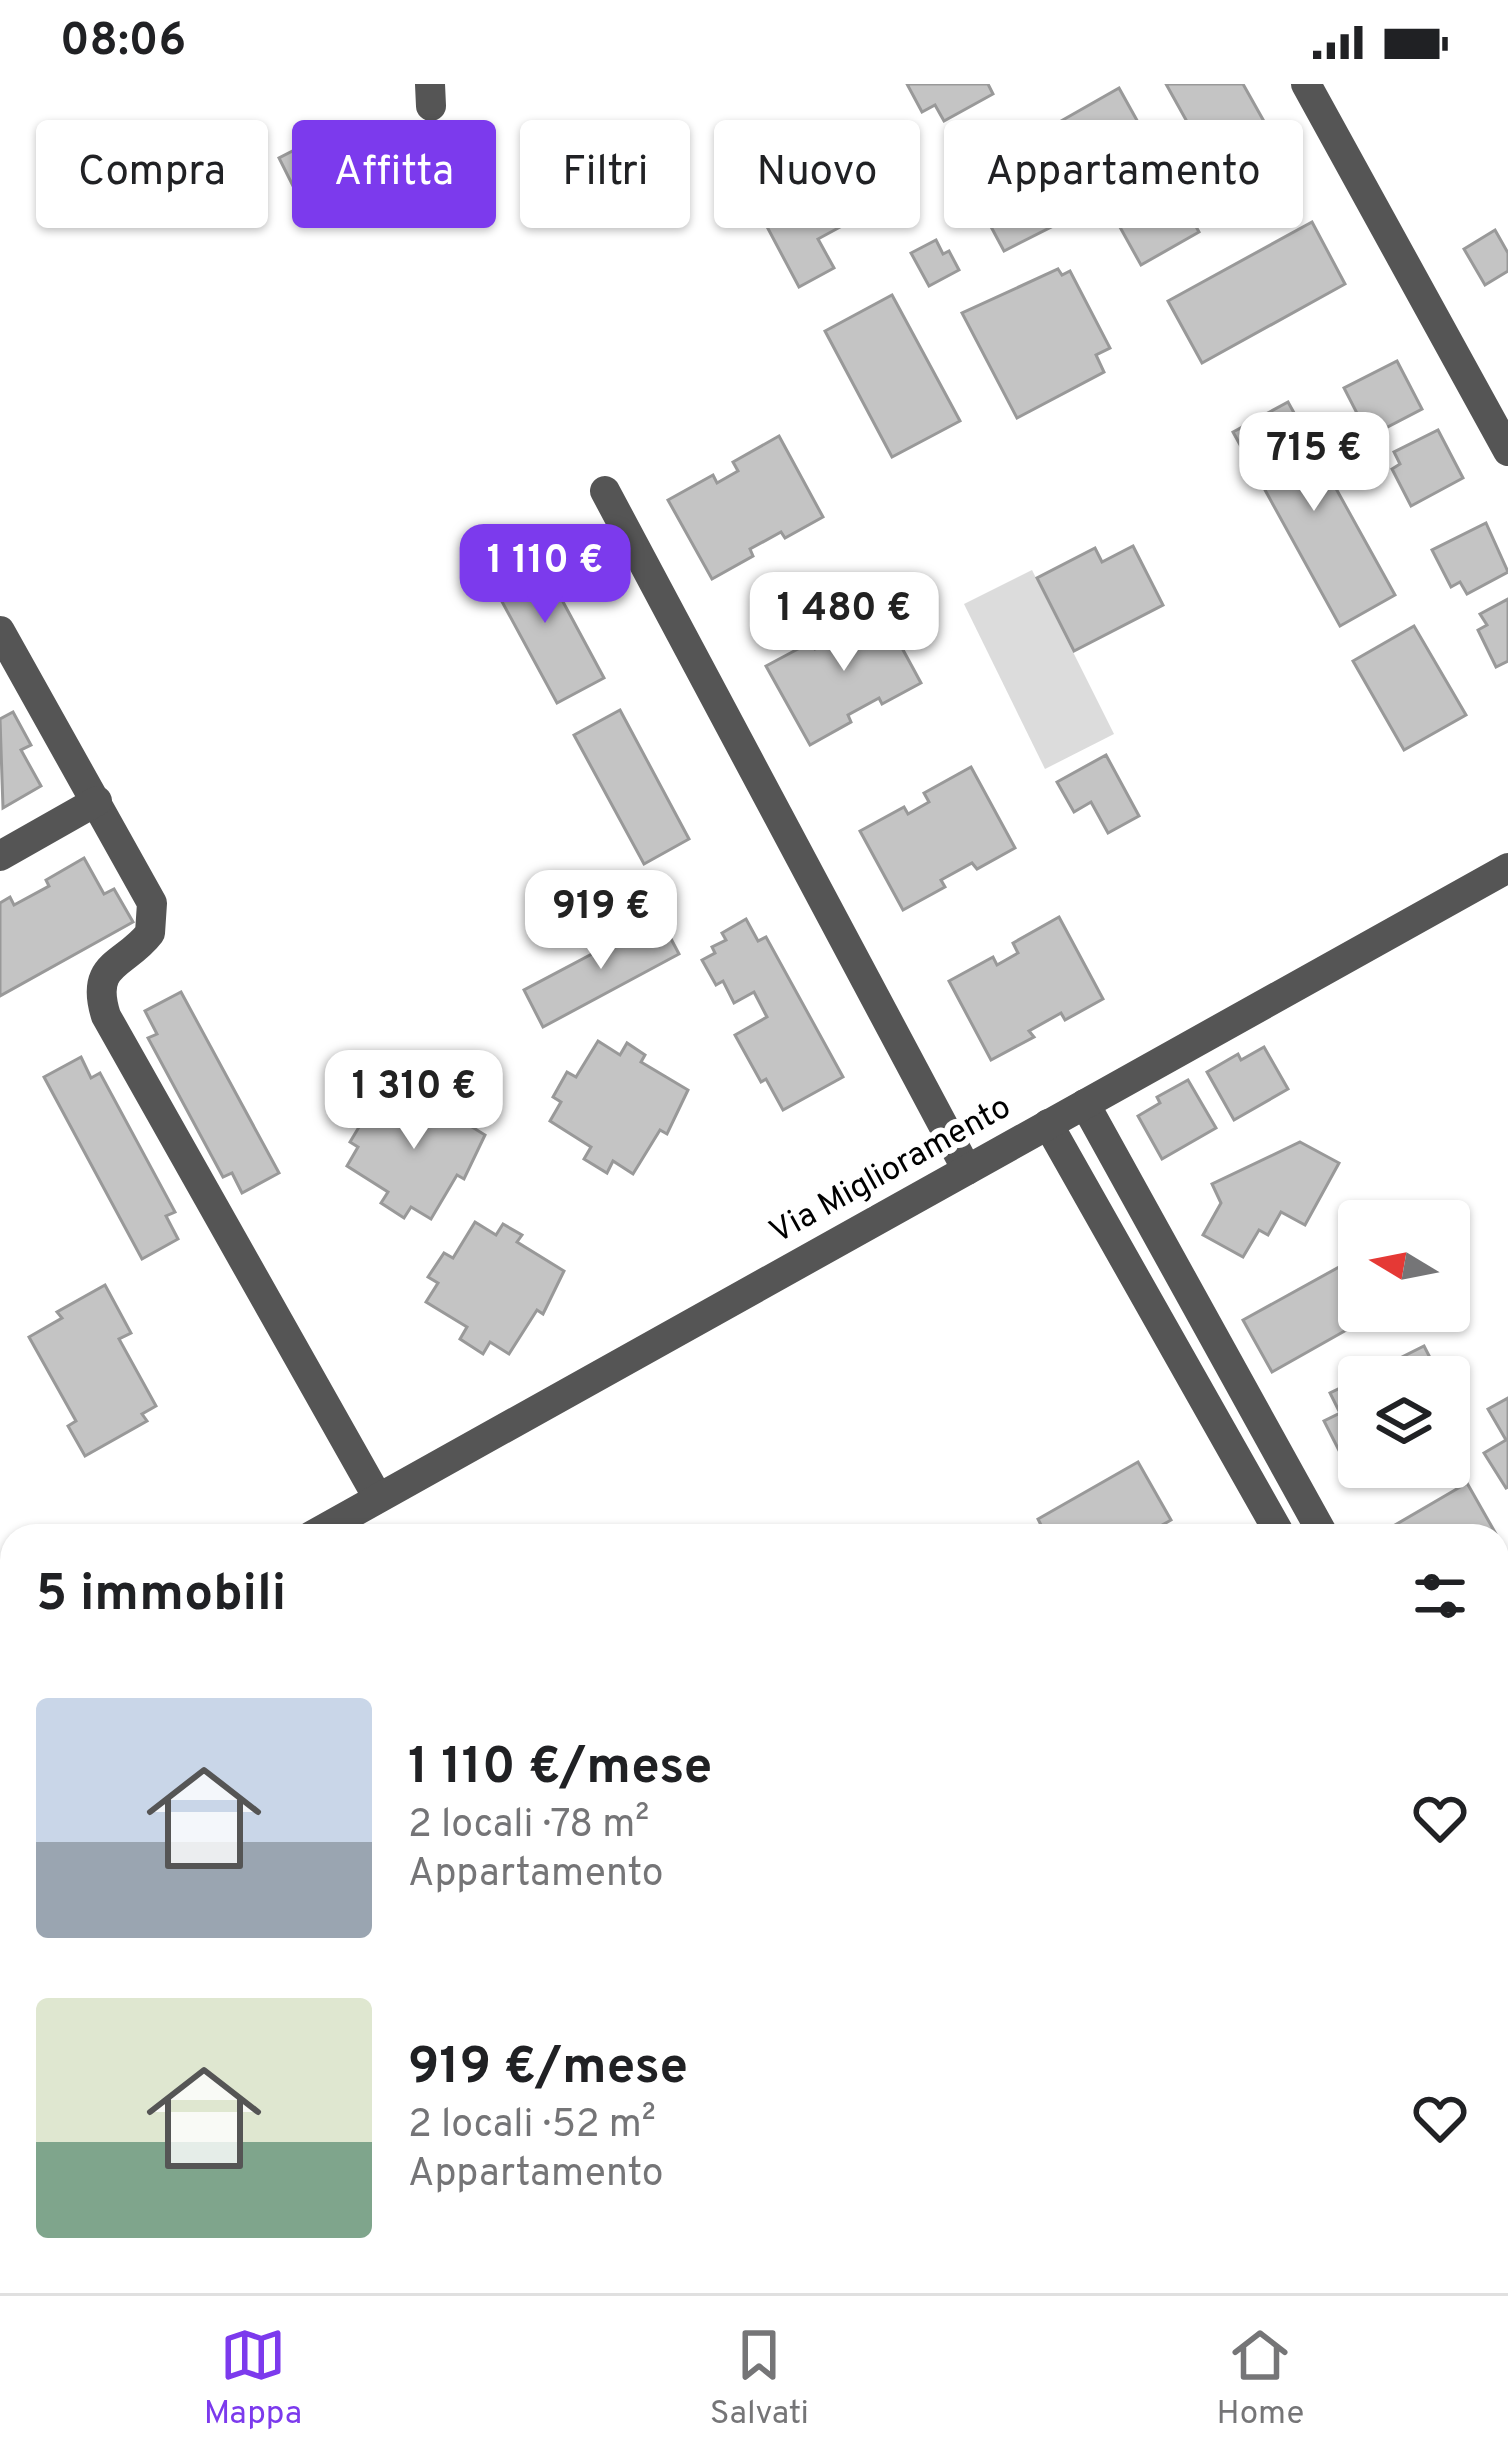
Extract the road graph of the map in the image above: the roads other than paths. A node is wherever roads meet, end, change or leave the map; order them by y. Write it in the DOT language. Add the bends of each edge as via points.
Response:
graph roads {
  1 [pos="1306,84"];
  2 [pos="1508,451"];
  3 [pos="605,491"];
  4 [pos="0,631"];
  5 [pos="97,801"];
  6 [pos="0,856"];
  7 [pos="1508,868"];
  8 [pos="1085,1104"];
  9 [pos="1048,1124"];
  10 [pos="967,1170"];
  11 [pos="378,1498"];
  12 [pos="331,1524"];
  13 [pos="1266,1524"];
  14 [pos="1317,1524"];
  1 -- 2 [label="street"];
  3 -- 10 [label="street"];
  4 -- 5 [label="street"];
  5 -- 6 [label="street"];
  5 -- 11 [label="street" via="154,914 143,942 107,969 106,1016"];
  7 -- 8 [label="street, Via Miglioramento"];
  8 -- 9 [label="street, Via Miglioramento"];
  8 -- 14 [label="street"];
  9 -- 10 [label="street, Via Miglioramento"];
  9 -- 13 [label="street"];
  10 -- 11 [label="street, Via Miglioramento"];
  11 -- 12 [label="street, Via Miglioramento"];
}
